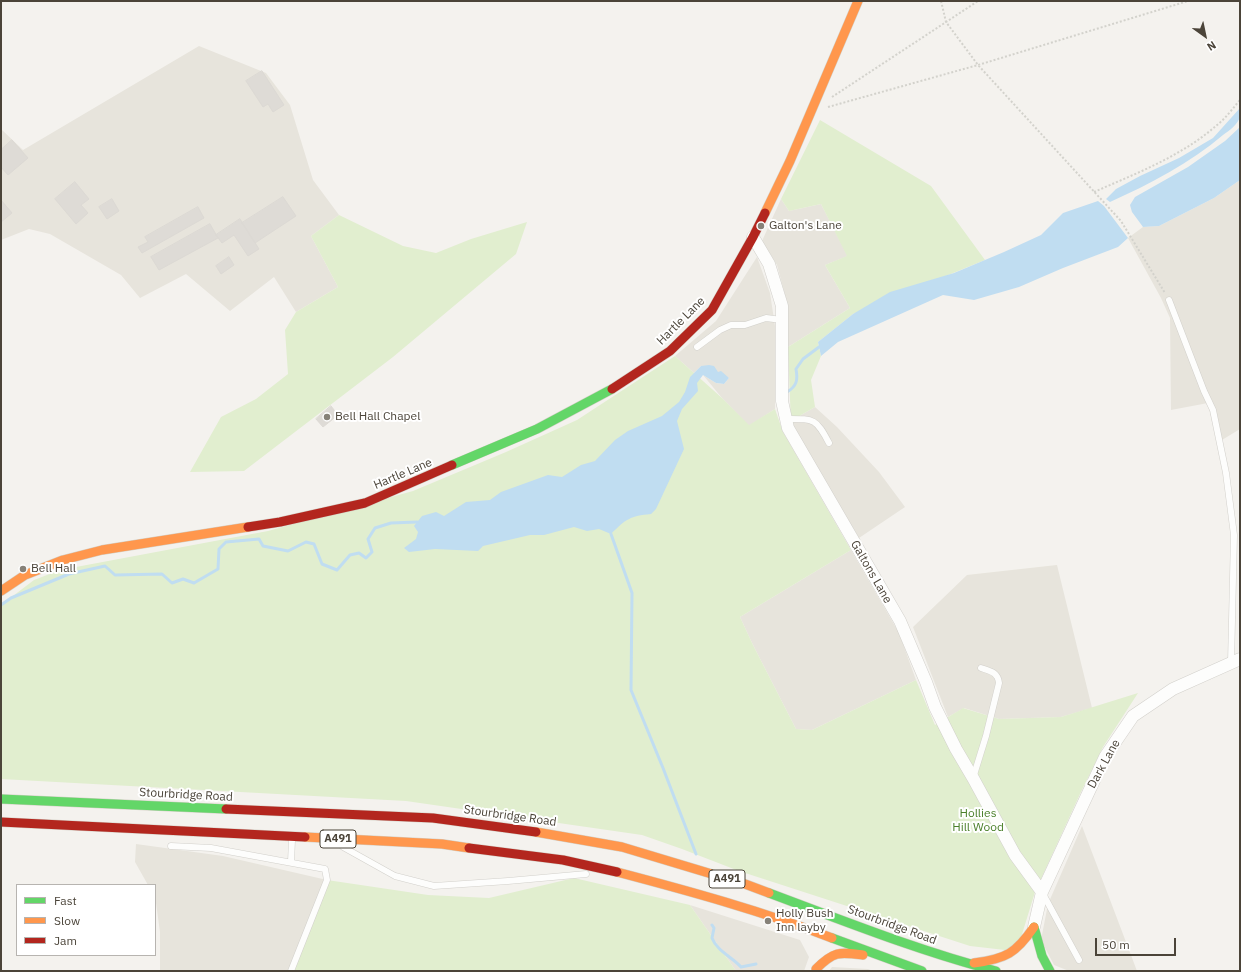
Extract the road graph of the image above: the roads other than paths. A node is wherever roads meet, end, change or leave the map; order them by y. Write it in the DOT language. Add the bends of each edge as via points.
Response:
graph roads {
  1 [pos="858,1"];
  2 [pos="753,237"];
  3 [pos="1169,300"];
  4 [pos="782,320"];
  5 [pos="697,347"];
  6 [pos="786,420"];
  7 [pos="829,443"];
  8 [pos="1,591"];
  9 [pos="1236,661"];
  10 [pos="981,668"];
  11 [pos="973,778"];
  12 [pos="1,799"];
  13 [pos="1,816"];
  14 [pos="1,822"];
  15 [pos="14,823"];
  16 [pos="292,836"];
  17 [pos="332,838"];
  18 [pos="171,846"];
  19 [pos="292,862"];
  20 [pos="610,870"];
  21 [pos="1042,892"];
  22 [pos="801,926"];
  23 [pos="1034,927"];
  24 [pos="809,939"];
  25 [pos="878,955"];
  26 [pos="1079,960"];
  27 [pos="965,963"];
  28 [pos="815,966"];
  29 [pos="291,971"];
  30 [pos="922,971"];
  31 [pos="996,971"];
  32 [pos="1050,971"];
  1 -- 2 [label="main road, Hartle Lane" via="790,161"];
  2 -- 4 [label="street, Galtons Lane" via="769,264 782,306"];
  2 -- 8 [label="main road, Hartle Lane" via="712,310 670,352 617,386 537,429 365,503 280,522 102,550 63,560 25,575"];
  3 -- 9 [label="lane" via="1213,410 1226,473 1234,535"];
  4 -- 5 [label="lane" via="766,318 745,325 732,325 720,330"];
  4 -- 6 [label="street, Galtons Lane" via="782,400"];
  6 -- 7 [label="lane" via="806,419 816,422"];
  6 -- 11 [label="street, Galtons Lane" via="788,428 900,621 935,707"];
  9 -- 21 [label="street, Dark Lane" via="1173,689 1133,716 1105,757"];
  10 -- 11 [label="lane" via="995,673 999,677 999,683"];
  11 -- 21 [label="street, Galtons Lane" via="1015,855"];
  12 -- 27 [label="main road, Stourbridge Road / A491" via="433,818 563,836 622,847 745,884"];
  13 -- 15 [label="main road"];
  14 -- 15 [label="main road, A491"];
  15 -- 16 [label="main road, A491"];
  16 -- 17 [label="main road, A491"];
  16 -- 19 [label="lane"];
  17 -- 20 [label="main road, A491" via="442,844 563,860"];
  17 -- 20 [label="lane" via="374,866 395,876 434,886"];
  18 -- 19 [label="lane" via="211,848"];
  19 -- 29 [label="lane" via="325,869 327,880"];
  20 -- 22 [label="main road, A491" via="682,889"];
  21 -- 23 [label="street, Dark Lane"];
  21 -- 26 [label="lane"];
  22 -- 24 [label="main road"];
  22 -- 25 [label="main road, A491"];
  23 -- 27 [label="main road" via="1023,945 1009,956 989,962"];
  23 -- 32 [label="main road" via="1042,956"];
  25 -- 28 [label="main road" via="840,952"];
  25 -- 30 [label="main road, A491"];
  27 -- 31 [label="main road, Stourbridge Road / A491"];
}
